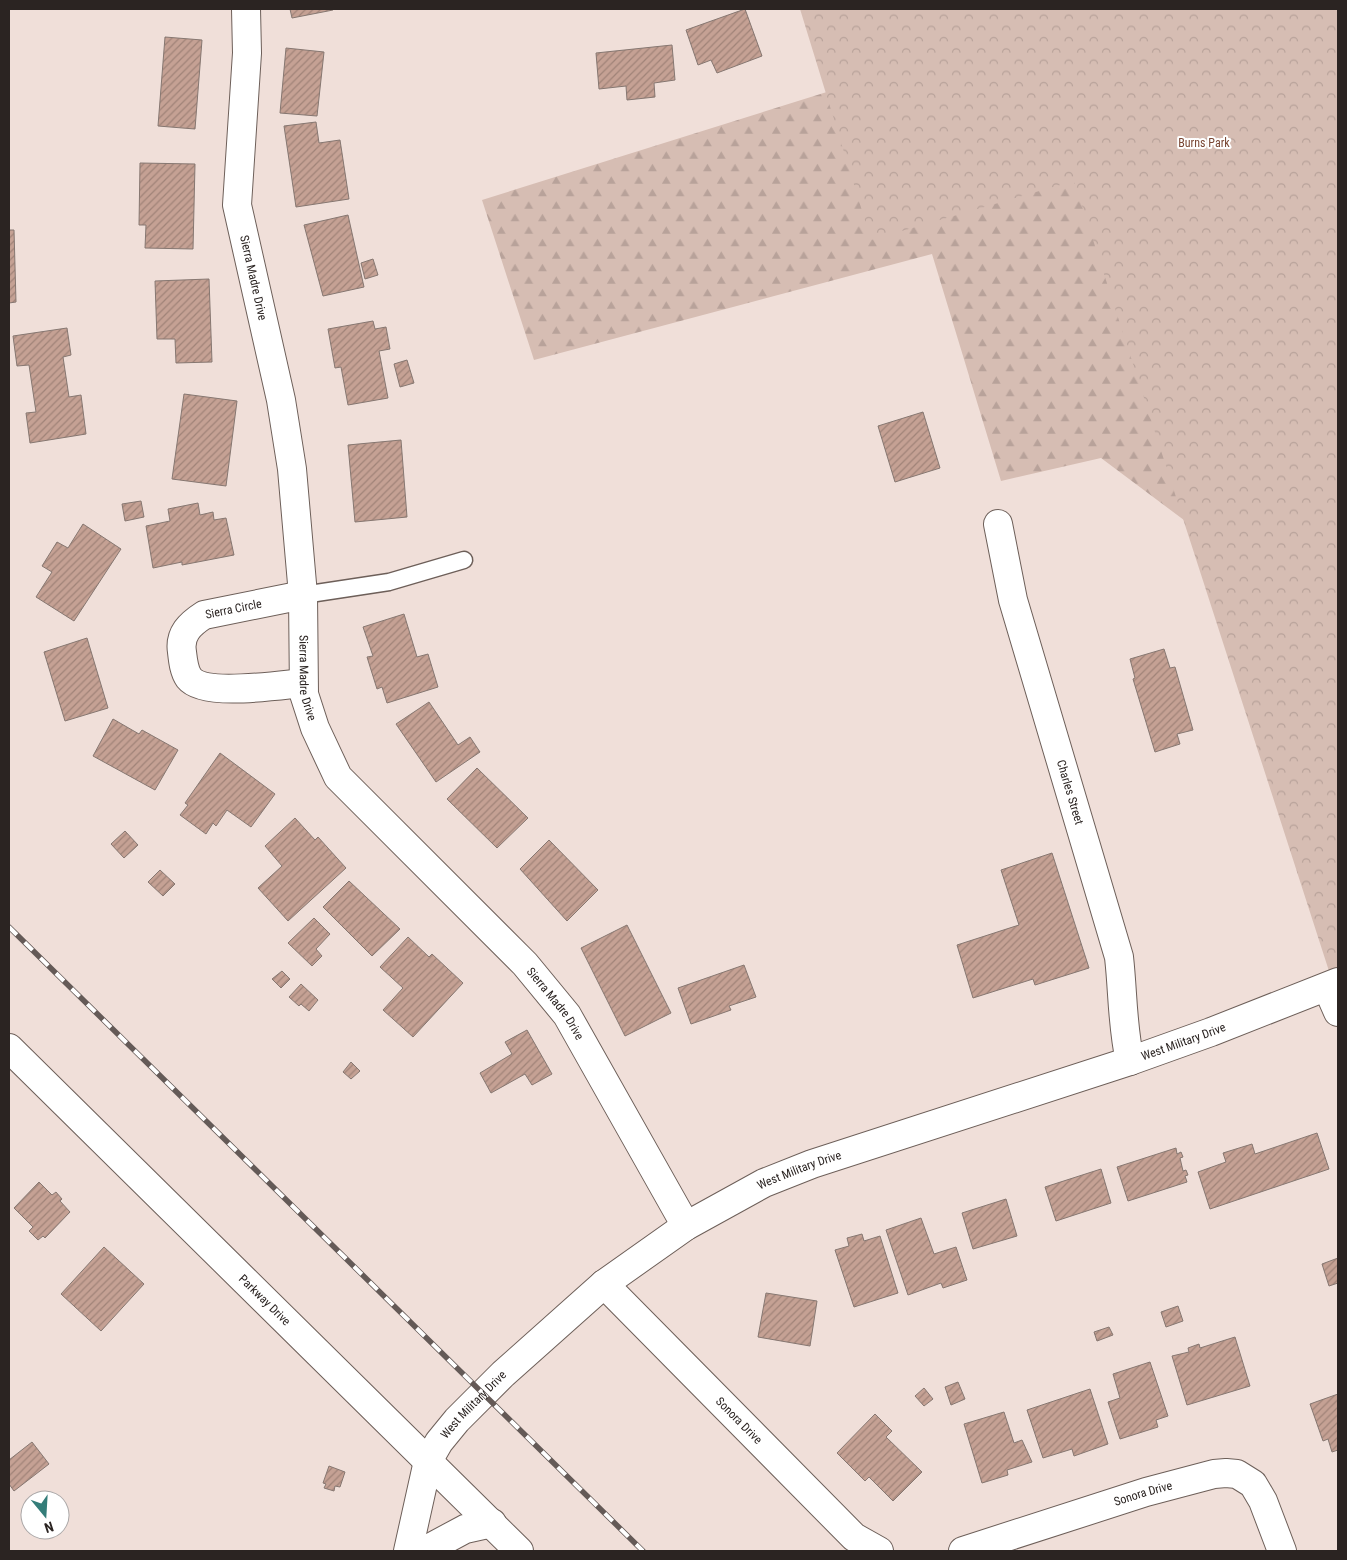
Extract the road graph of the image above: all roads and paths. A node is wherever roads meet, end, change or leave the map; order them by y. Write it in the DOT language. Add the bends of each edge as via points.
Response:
graph roads {
  1 [pos="246,9"];
  2 [pos="998,524"];
  3 [pos="464,560"];
  4 [pos="303,595"];
  5 [pos="303,683"];
  6 [pos="1332,985"];
  7 [pos="1338,1012"];
  8 [pos="9,1048"];
  9 [pos="1130,1061"];
  10 [pos="686,1226"];
  11 [pos="604,1284"];
  12 [pos="428,1461"];
  13 [pos="492,1523"];
  14 [pos="408,1551"];
  15 [pos="424,1551"];
  16 [pos="519,1551"];
  17 [pos="879,1551"];
  18 [pos="963,1551"];
  19 [pos="1282,1551"];
  1 -- 4 [label="street, Sierra Madre Drive" via="247,53 236,205 281,400 292,469"];
  2 -- 9 [label="street, Charles Street" via="1013,600 1119,957 1124,1034"];
  3 -- 4 [label="lane" via="389,582"];
  4 -- 5 [label="street, Sierra Madre Drive"];
  4 -- 5 [label="street, Sierra Circle" via="204,615 191,623 181,646 184,668 190,679 199,685 213,689"];
  5 -- 10 [label="street, Sierra Madre Drive" via="315,728 338,777 551,994 567,1015"];
  6 -- 7 [label="street"];
  6 -- 9 [label="street, West Military Drive"];
  8 -- 12 [label="street, Parkway Drive"];
  9 -- 10 [label="street, West Military Drive" via="812,1164 764,1183"];
  10 -- 11 [label="street, West Military Drive"];
  11 -- 12 [label="street, West Military Drive" via="483,1393 439,1442"];
  11 -- 17 [label="street, Sonora Drive" via="854,1537"];
  12 -- 13 [label="street, Parkway Drive"];
  12 -- 14 [label="street, West Military Drive"];
  13 -- 15 [label="street" via="465,1528"];
  13 -- 16 [label="street, Parkway Drive"];
  18 -- 19 [label="street, Sonora Drive" via="1146,1492 1226,1473 1236,1474 1254,1484"];
}
